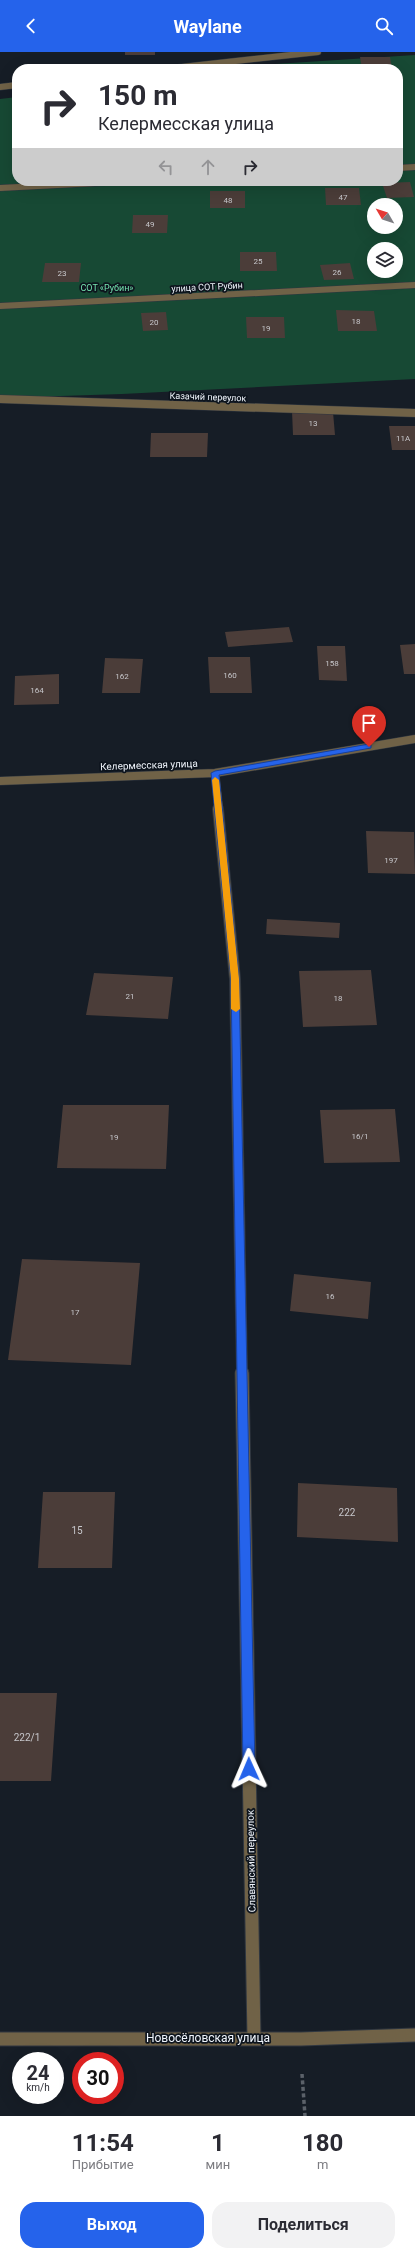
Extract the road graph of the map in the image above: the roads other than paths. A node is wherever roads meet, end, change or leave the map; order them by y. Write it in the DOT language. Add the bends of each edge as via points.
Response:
graph roads {
  1 [pos="318,52"];
  2 [pos="306,53"];
  3 [pos="208,64"];
  4 [pos="12,86"];
  5 [pos="0,87"];
  6 [pos="415,167"];
  7 [pos="403,168"];
  8 [pos="38,186"];
  9 [pos="0,188"];
  10 [pos="415,285"];
  11 [pos="0,306"];
  12 [pos="0,399"];
  13 [pos="415,413"];
  14 [pos="415,739"];
  15 [pos="215,773"];
  16 [pos="0,781"];
  17 [pos="415,2035"];
  18 [pos="254,2038"];
  19 [pos="0,2039"];
  1 -- 2 [label="street"];
  2 -- 3 [label="street"];
  4 -- 5 [label="street"];
  6 -- 7 [label="street"];
  8 -- 9 [label="street"];
  10 -- 11 [label="street, улица СОТ Рубин"];
  12 -- 13 [label="street, Казачий переулок"];
  14 -- 15 [label="street, Келермесская улица"];
  15 -- 16 [label="street, Келермесская улица"];
  15 -- 18 [label="street, Славянский переулок" via="235,979"];
  17 -- 18 [label="street, Новосёловская улица"];
  18 -- 19 [label="street, Новосёловская улица"];
}
